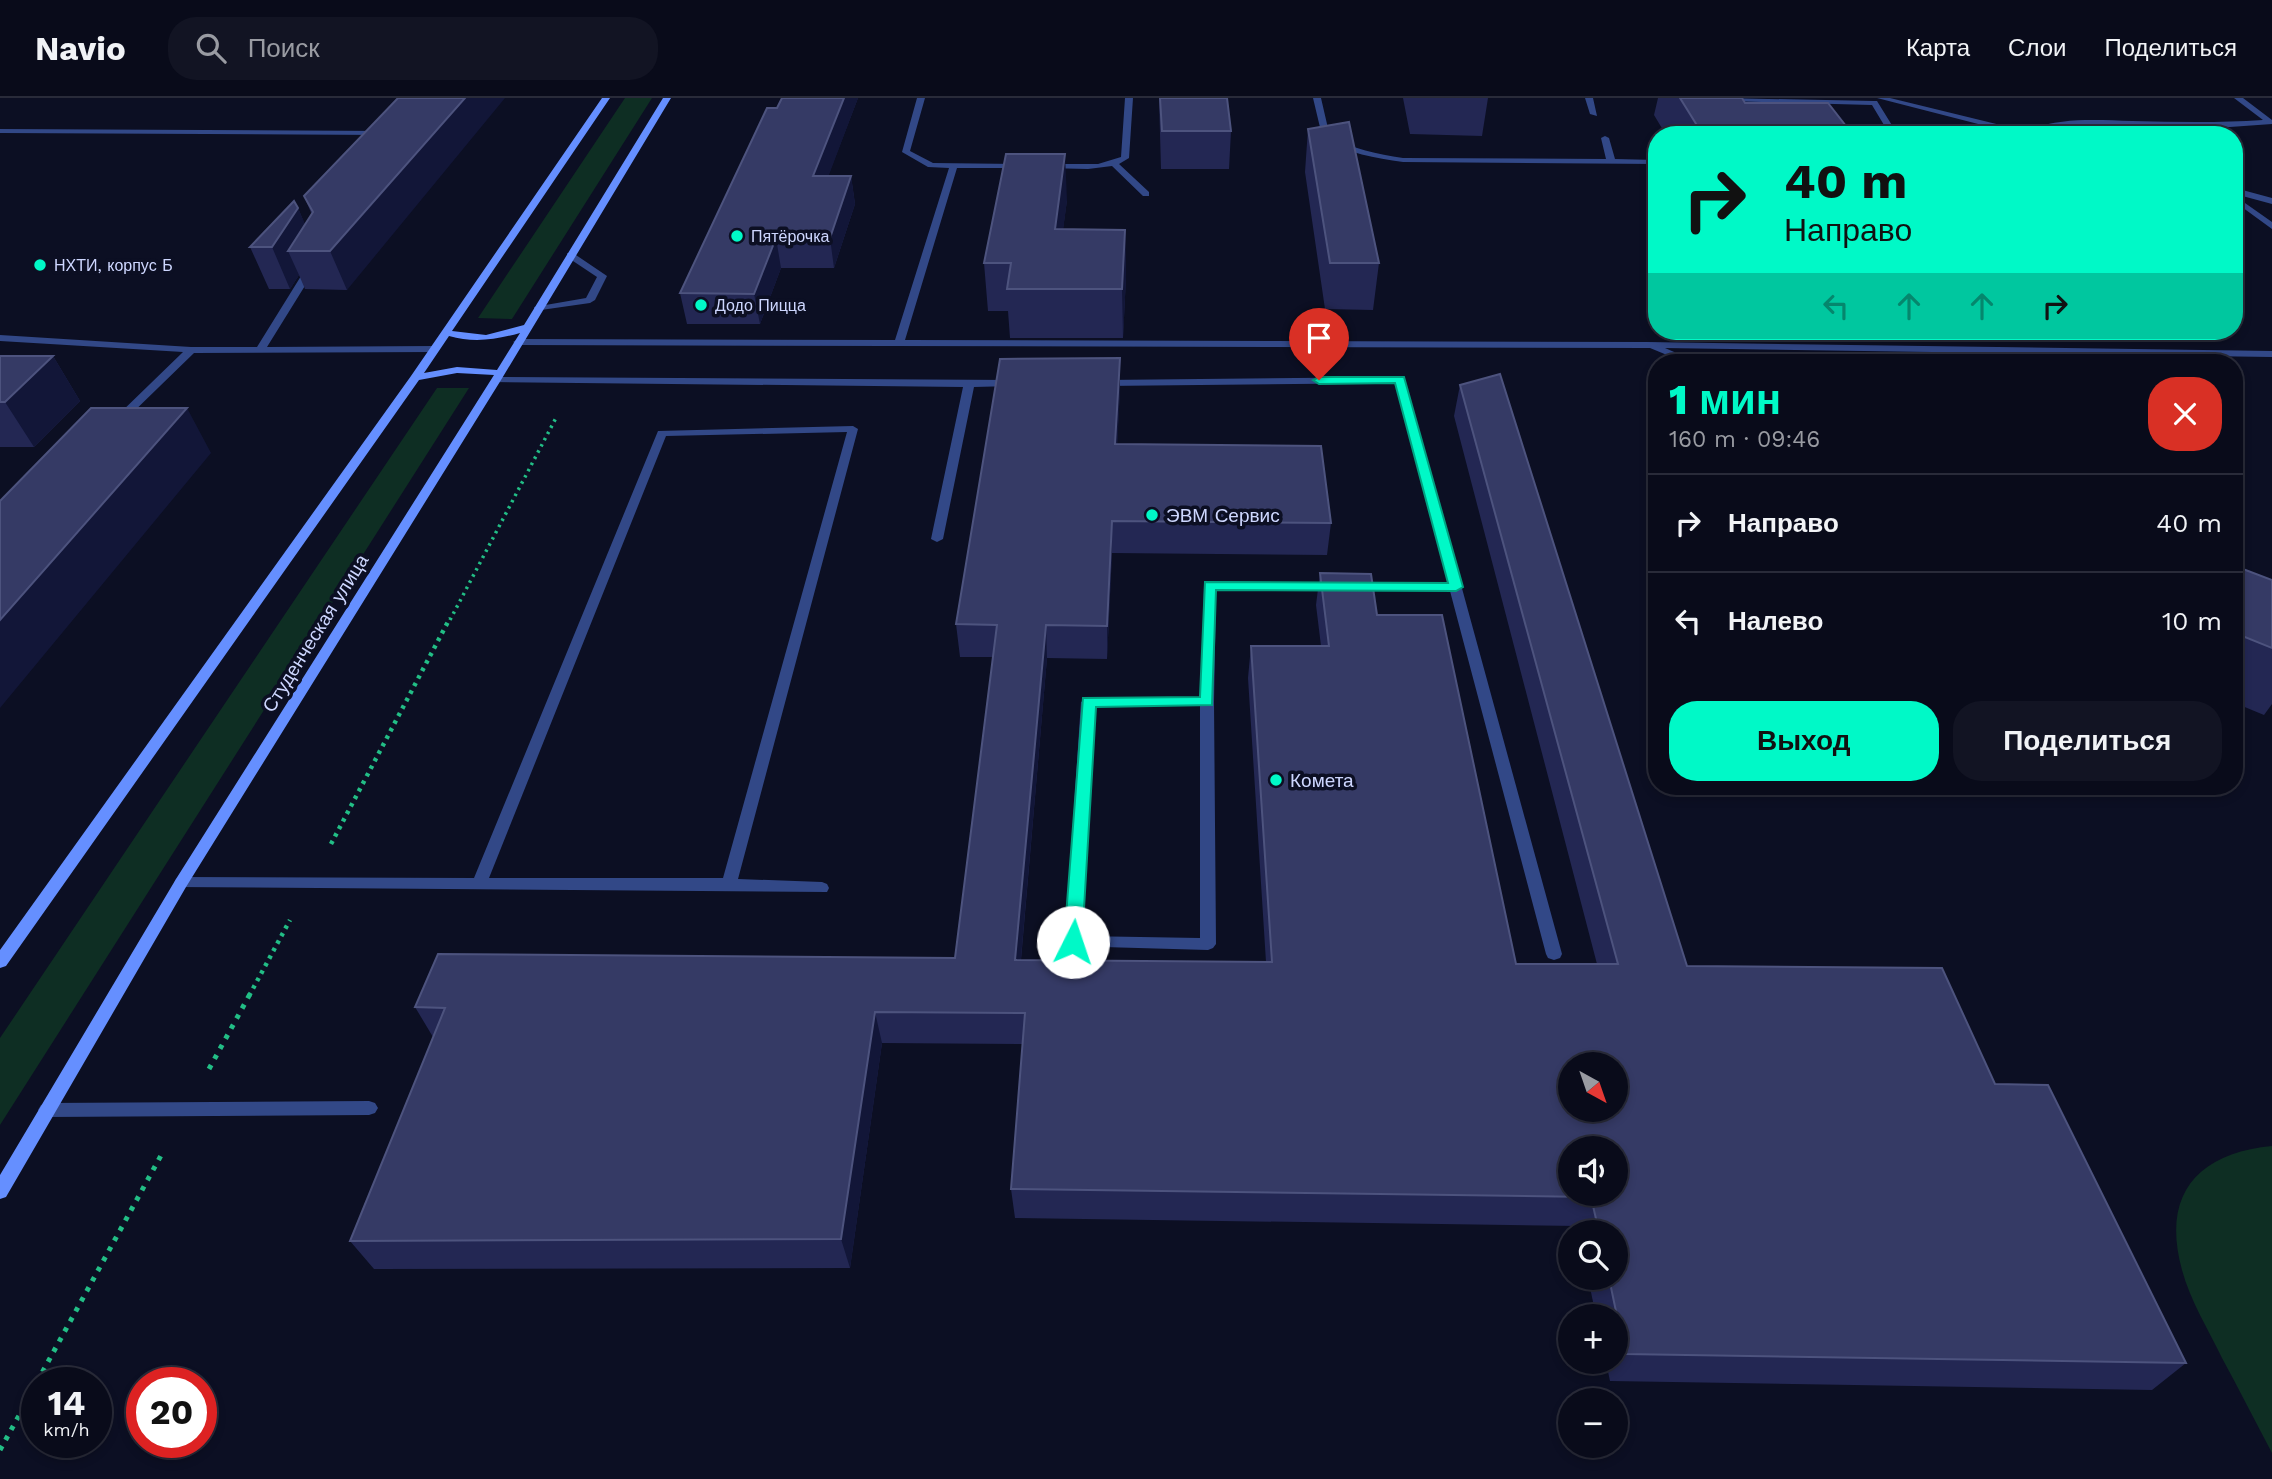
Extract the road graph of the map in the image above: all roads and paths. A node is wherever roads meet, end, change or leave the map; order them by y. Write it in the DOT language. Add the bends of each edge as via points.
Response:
graph roads {
  1 [pos="606,98"];
  2 [pos="667,98"];
  3 [pos="921,98"];
  4 [pos="1129,98"];
  5 [pos="1317,98"];
  6 [pos="1589,98"];
  7 [pos="2238,98"];
  8 [pos="1709,99"];
  9 [pos="1877,100"];
  10 [pos="1594,114"];
  11 [pos="2271,122"];
  12 [pos="1890,126"];
  13 [pos="1993,126"];
  14 [pos="2045,126"];
  15 [pos="0,131"];
  16 [pos="1605,138"];
  17 [pos="382,143"];
  18 [pos="1611,161"];
  19 [pos="1648,162"];
  20 [pos="1115,164"];
  21 [pos="953,167"];
  22 [pos="2243,193"];
  23 [pos="1146,194"];
  24 [pos="2272,201"];
  25 [pos="2243,204"];
  26 [pos="2272,226"];
  27 [pos="570,255"];
  28 [pos="316,261"];
  29 [pos="537,309"];
  30 [pos="525,328"];
  31 [pos="446,332"];
  32 [pos="0,338"];
  33 [pos="518,342"];
  34 [pos="899,343"];
  35 [pos="1647,345"];
  36 [pos="435,349"];
  37 [pos="191,350"];
  38 [pos="260,350"];
  39 [pos="1671,354"];
  40 [pos="2272,354"];
  41 [pos="498,377"];
  42 [pos="415,378"];
  43 [pos="1025,383"];
  44 [pos="1094,383"];
  45 [pos="969,384"];
  46 [pos="111,428"];
  47 [pos="937,539"];
  48 [pos="1456,587"];
  49 [pos="1207,702"];
  50 [pos="181,883"];
  51 [pos="478,884"];
  52 [pos="729,884"];
  53 [pos="822,888"];
  54 [pos="1554,954"];
  55 [pos="0,962"];
  56 [pos="369,1108"];
  57 [pos="47,1110"];
  58 [pos="0,1191"];
  59 [pos="21,1412"];
  60 [pos="0,1450"];
  1 -- 31 [label="main road"];
  2 -- 27 [label="main road, Студенческая улица"];
  3 -- 21 [label="lane" via="906,152 931,165"];
  4 -- 20 [label="lane" via="1125,158"];
  5 -- 18 [label="lane" via="1326,138 1373,156"];
  6 -- 10 [label="lane"];
  7 -- 11 [label="lane"];
  8 -- 9 [label="lane"];
  9 -- 12 [label="lane"];
  9 -- 13 [label="lane"];
  11 -- 14 [label="lane" via="2070,122"];
  15 -- 17 [label="lane" via="391,133"];
  16 -- 18 [label="lane"];
  18 -- 19 [label="lane"];
  20 -- 21 [label="lane"];
  20 -- 23 [label="lane"];
  21 -- 34 [label="lane"];
  22 -- 24 [label="lane"];
  25 -- 26 [label="lane"];
  27 -- 29 [label="main road, Студенческая улица"];
  27 -- 29 [label="lane" via="602,276 590,300"];
  28 -- 38 [label="lane"];
  29 -- 30 [label="main road, Студенческая улица"];
  30 -- 31 [label="main road" via="495,339 466,339"];
  30 -- 33 [label="main road, Студенческая улица"];
  31 -- 36 [label="main road"];
  32 -- 37 [label="lane"];
  33 -- 34 [label="lane"];
  33 -- 41 [label="main road, Студенческая улица"];
  34 -- 35 [label="lane"];
  35 -- 39 [label="lane"];
  35 -- 40 [label="lane"];
  36 -- 38 [label="lane"];
  36 -- 42 [label="main road"];
  37 -- 38 [label="lane"];
  37 -- 46 [label="lane"];
  41 -- 42 [label="main road" via="478,369"];
  41 -- 45 [label="lane"];
  41 -- 50 [label="main road, Студенческая улица"];
  42 -- 55 [label="main road"];
  43 -- 45 [label="lane"];
  44 -- 48 [label="lane" via="1400,380"];
  45 -- 47 [label="lane"];
  48 -- 49 [label="lane" via="1210,585"];
  48 -- 54 [label="lane"];
  49 -- 49 [label="lane" via="1088,702 1073,942 1208,944"];
  50 -- 51 [label="lane"];
  50 -- 57 [label="main road, Студенческая улица"];
  51 -- 52 [label="lane"];
  51 -- 52 [label="lane" via="662,433 853,429"];
  52 -- 53 [label="lane"];
  56 -- 57 [label="lane"];
  57 -- 58 [label="main road, Студенческая улица"];
  59 -- 60 [label="path"];
}
